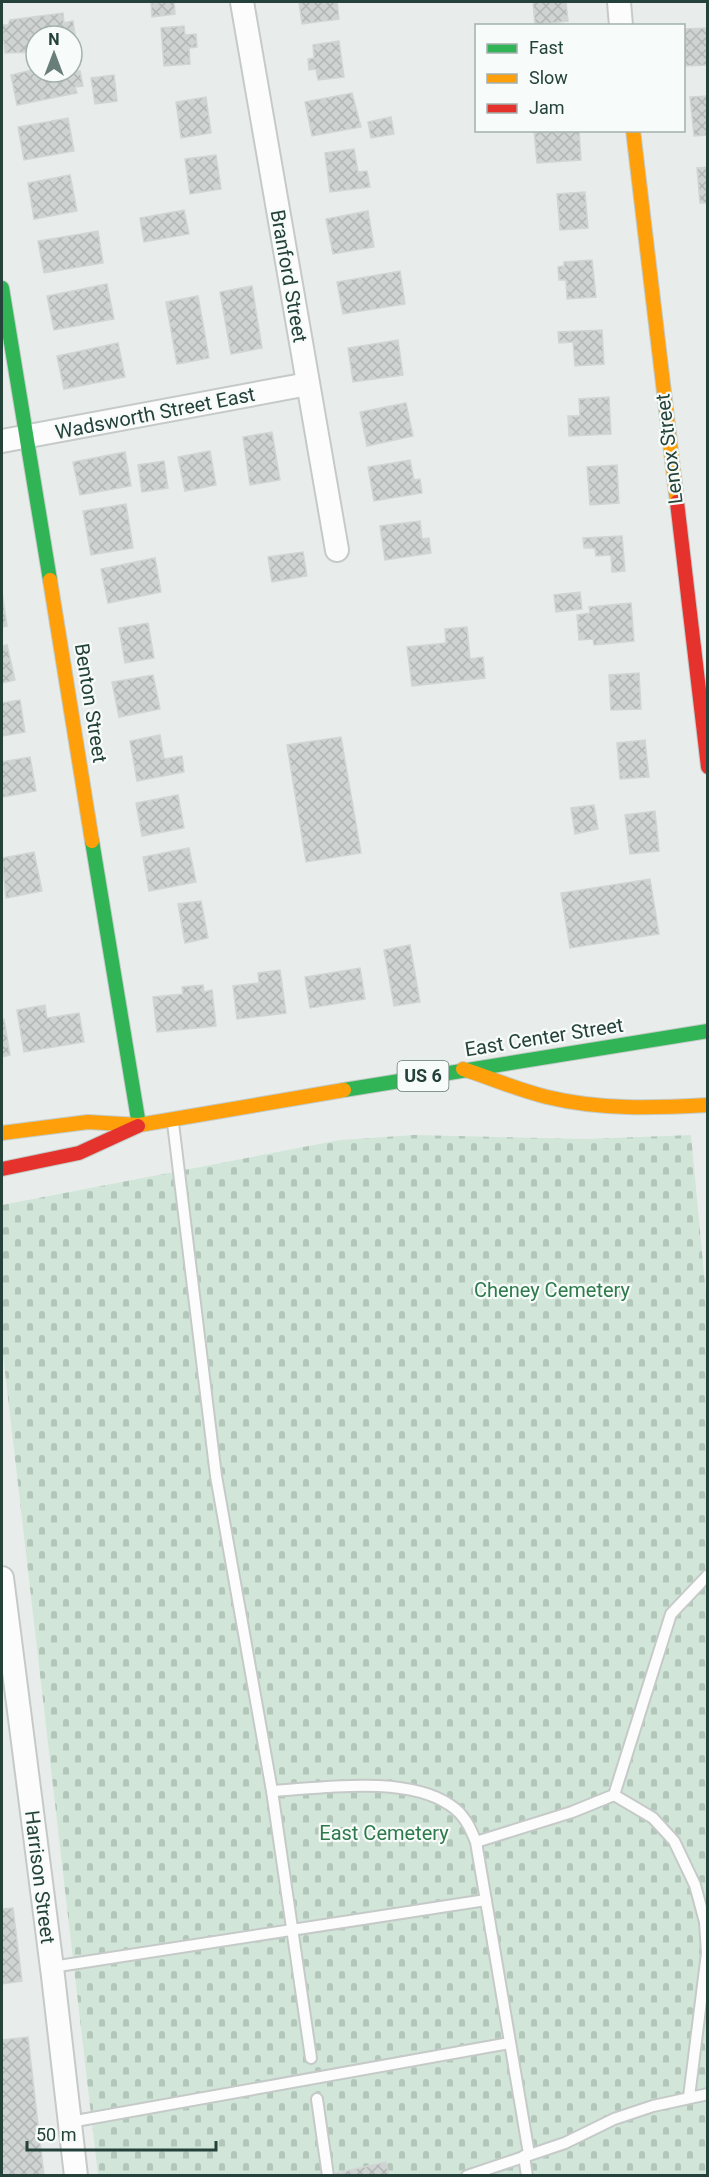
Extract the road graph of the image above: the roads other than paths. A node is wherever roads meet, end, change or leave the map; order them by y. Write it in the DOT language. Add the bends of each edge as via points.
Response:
graph roads {
  1 [pos="242,2"];
  2 [pos="619,2"];
  3 [pos="621,24"];
  4 [pos="633,132"];
  5 [pos="2,288"];
  6 [pos="308,384"];
  7 [pos="28,437"];
  8 [pos="2,441"];
  9 [pos="337,550"];
  10 [pos="708,767"];
  11 [pos="708,1031"];
  12 [pos="464,1069"];
  13 [pos="708,1105"];
  14 [pos="173,1119"];
  15 [pos="139,1125"];
  16 [pos="2,1133"];
  17 [pos="2,1168"];
  18 [pos="708,1575"];
  19 [pos="2,1578"];
  20 [pos="272,1791"];
  21 [pos="614,1795"];
  22 [pos="476,1842"];
  23 [pos="486,1900"];
  24 [pos="292,1930"];
  25 [pos="52,1967"];
  26 [pos="510,2043"];
  27 [pos="311,2058"];
  28 [pos="708,2094"];
  29 [pos="688,2097"];
  30 [pos="317,2099"];
  31 [pos="70,2122"];
  32 [pos="526,2155"];
  33 [pos="76,2175"];
  34 [pos="328,2175"];
  35 [pos="467,2175"];
  36 [pos="527,2175"];
  1 -- 6 [label="street, Branford Street"];
  2 -- 3 [label="street"];
  4 -- 10 [label="street, Lenox Street"];
  5 -- 7 [label="street, Benton Street"];
  6 -- 7 [label="street, Wadsworth Street East"];
  6 -- 9 [label="street, Branford Street"];
  7 -- 8 [label="street, Wadsworth Street East"];
  7 -- 15 [label="street, Benton Street"];
  11 -- 12 [label="street, East Center Street / US 6"];
  12 -- 13 [label="street" via="554,1099 581,1103 634,1109"];
  12 -- 14 [label="street, East Center Street / US 6"];
  14 -- 15 [label="street, East Center Street / US 6"];
  14 -- 20 [label="lane" via="216,1476"];
  15 -- 16 [label="street, East Center Street / US 6" via="70,1122"];
  15 -- 17 [label="street, East Center Street / US 6" via="79,1153"];
  18 -- 21 [label="lane" via="671,1614"];
  19 -- 25 [label="street, Harrison Street"];
  20 -- 22 [label="lane" via="392,1787 430,1794 452,1805 468,1822"];
  20 -- 24 [label="lane"];
  21 -- 22 [label="lane"];
  21 -- 29 [label="lane" via="653,1818 674,1842 695,1885 705,1922 707,1953"];
  22 -- 23 [label="lane"];
  23 -- 24 [label="lane"];
  23 -- 26 [label="lane"];
  24 -- 25 [label="lane"];
  24 -- 27 [label="lane"];
  25 -- 31 [label="street, Harrison Street"];
  26 -- 31 [label="lane"];
  26 -- 32 [label="lane"];
  28 -- 29 [label="lane"];
  29 -- 32 [label="lane" via="614,2120 585,2135"];
  30 -- 34 [label="lane"];
  31 -- 33 [label="street, Harrison Street"];
  32 -- 35 [label="lane"];
  32 -- 36 [label="lane"];
}
